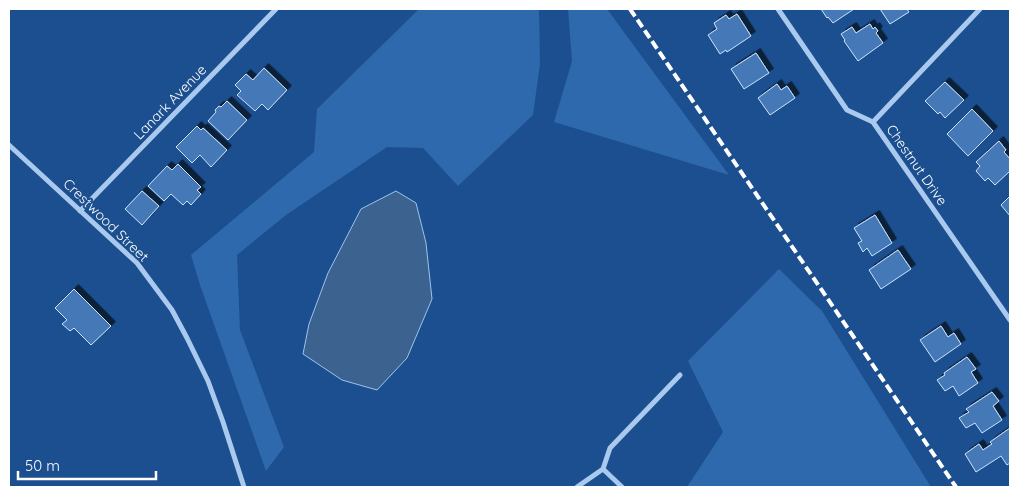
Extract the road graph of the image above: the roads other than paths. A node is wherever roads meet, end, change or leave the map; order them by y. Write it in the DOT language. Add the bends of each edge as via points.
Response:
graph roads {
  1 [pos="276,9"];
  2 [pos="778,9"];
  3 [pos="980,9"];
  4 [pos="874,122"];
  5 [pos="9,145"];
  6 [pos="80,211"];
  7 [pos="1010,320"];
  8 [pos="680,375"];
  9 [pos="603,469"];
  10 [pos="244,487"];
  11 [pos="577,487"];
  12 [pos="622,487"];
  1 -- 6 [label="street, Lanark Avenue"];
  2 -- 4 [label="street, Chestnut Drive" via="847,110"];
  3 -- 4 [label="street"];
  4 -- 7 [label="street, Chestnut Drive"];
  5 -- 6 [label="street, Crestwood Street"];
  6 -- 10 [label="street, Crestwood Street" via="137,263 172,310 208,381"];
  8 -- 9 [label="street" via="610,448"];
  9 -- 11 [label="street"];
  9 -- 12 [label="street"];
}
